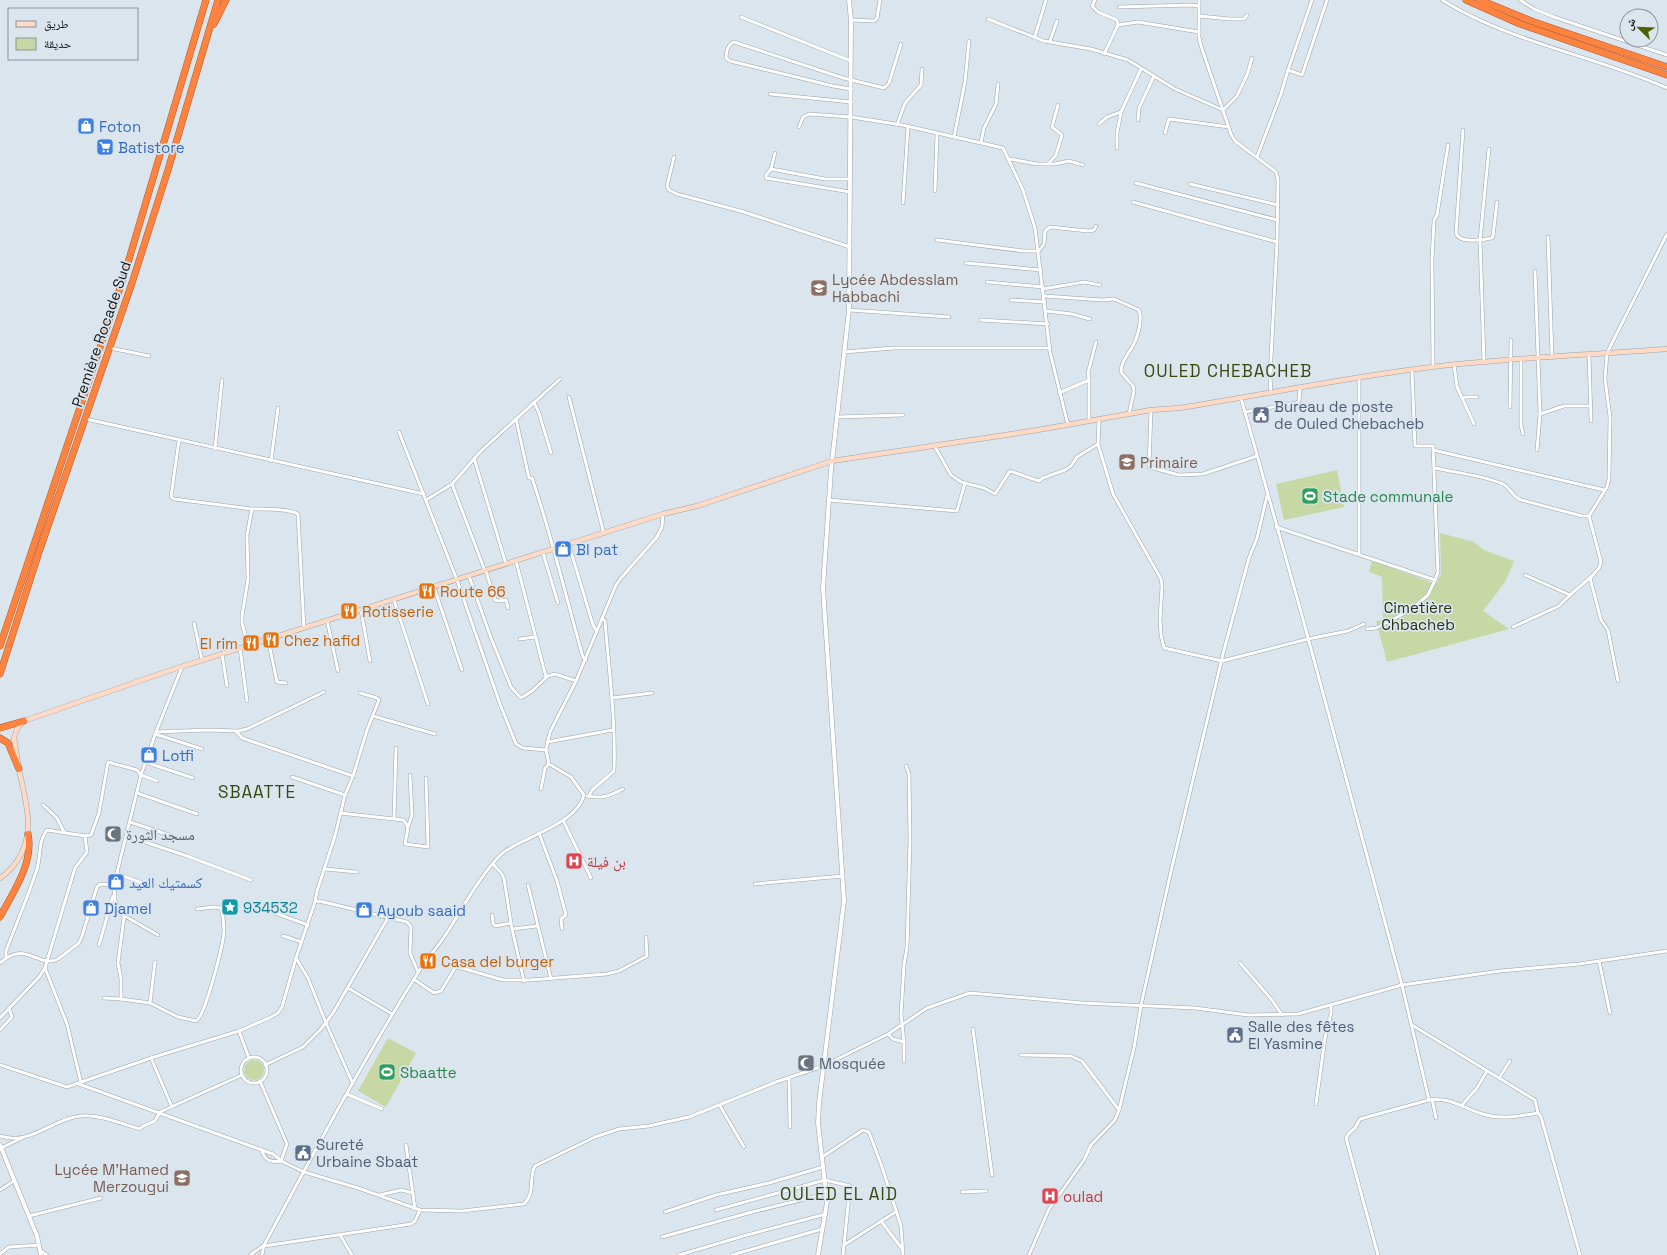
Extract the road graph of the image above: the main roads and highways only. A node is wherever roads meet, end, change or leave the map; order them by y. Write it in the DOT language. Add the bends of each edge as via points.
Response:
graph roads {
  1 [pos="206,0"];
  2 [pos="218,0"];
  3 [pos="226,0"];
  4 [pos="1466,0"];
  5 [pos="1480,0"];
  6 [pos="205,44"];
  7 [pos="1667,67"];
  8 [pos="1667,75"];
  9 [pos="1667,349"];
  10 [pos="0,646"];
  11 [pos="0,674"];
  12 [pos="24,721"];
  13 [pos="0,728"];
  14 [pos="0,738"];
  15 [pos="19,769"];
  16 [pos="28,834"];
  17 [pos="0,878"];
  18 [pos="0,917"];
  1 -- 10 [label="highway, Première Rocade Sud" via="124,276"];
  2 -- 6 [label="highway, Première Rocade Sud"];
  3 -- 6 [label="highway"];
  4 -- 8 [label="highway" via="1520,24"];
  5 -- 7 [label="highway" via="1534,22"];
  6 -- 11 [label="highway, Première Rocade Sud" via="168,170"];
  9 -- 12 [label="main road" via="1454,364 832,461 697,506 664,514 202,660"];
  12 -- 13 [label="highway"];
  12 -- 15 [label="main road" via="14,738"];
  14 -- 15 [label="highway" via="8,743"];
  15 -- 16 [label="main road" via="29,814"];
  16 -- 17 [label="main road" via="20,856 11,869"];
  16 -- 18 [label="highway" via="28,856"];
}
